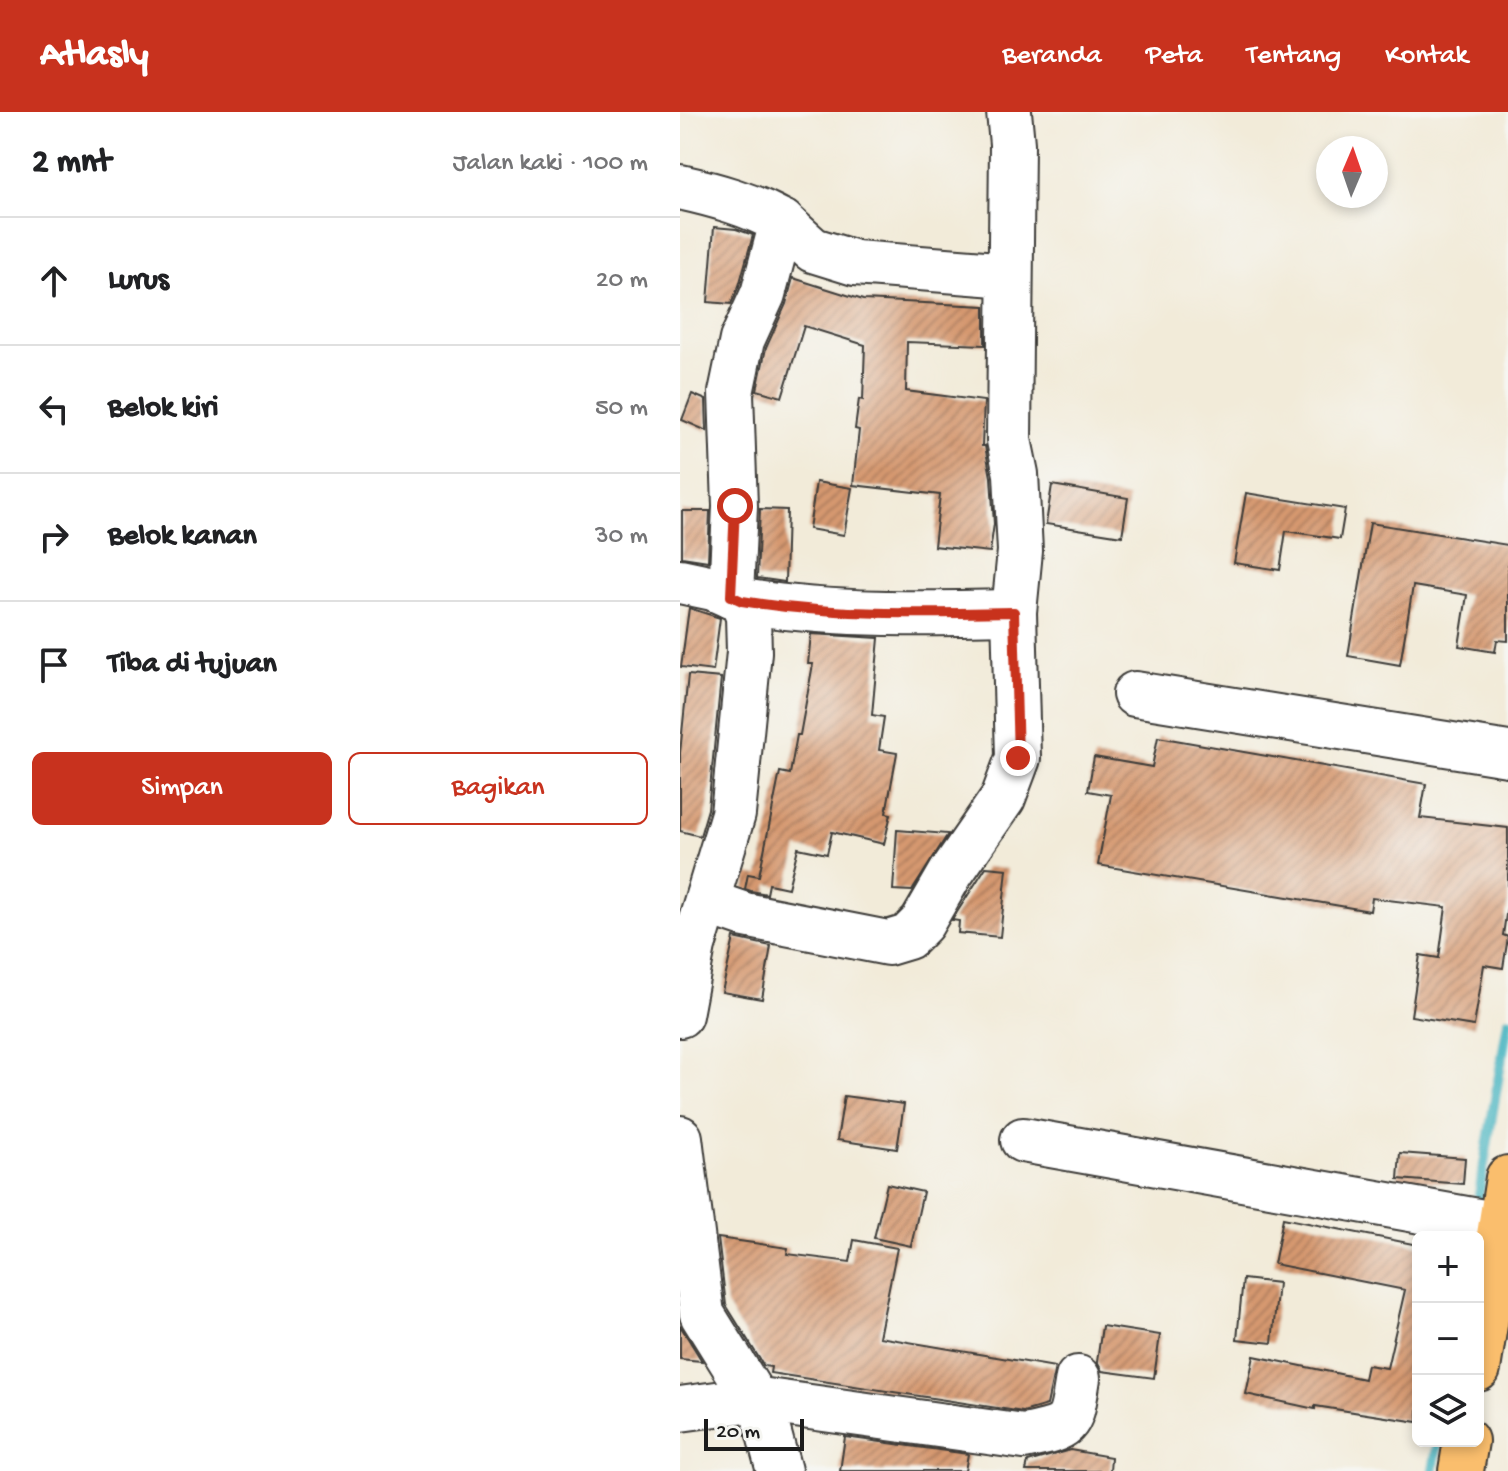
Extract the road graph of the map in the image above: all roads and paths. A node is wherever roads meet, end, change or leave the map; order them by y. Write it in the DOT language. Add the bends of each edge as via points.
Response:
graph roads {
  1 [pos="1009,112"];
  2 [pos="680,187"];
  3 [pos="782,222"];
  4 [pos="1010,275"];
  5 [pos="680,581"];
  6 [pos="737,598"];
  7 [pos="1014,612"];
  8 [pos="1135,694"];
  9 [pos="1508,754"];
  10 [pos="707,902"];
  11 [pos="680,1015"];
  12 [pos="680,1138"];
  13 [pos="1023,1140"];
  14 [pos="1508,1178"];
  15 [pos="1500,1225"];
  16 [pos="1498,1316"];
  17 [pos="1484,1353"];
  18 [pos="1078,1378"];
  19 [pos="753,1399"];
  20 [pos="680,1409"];
  21 [pos="1465,1447"];
  22 [pos="1023,1454"];
  23 [pos="779,1471"];
  24 [pos="1461,1471"];
  1 -- 4 [label="street"];
  2 -- 3 [label="street" via="757,208"];
  3 -- 4 [label="street" via="813,250 855,263"];
  3 -- 6 [label="street" via="763,294 742,340 731,393"];
  4 -- 7 [label="street" via="1009,440 1020,551"];
  5 -- 6 [label="street"];
  6 -- 7 [label="street" via="821,612"];
  6 -- 10 [label="street" via="748,616 749,652 733,814"];
  7 -- 10 [label="street" via="1018,758 991,820 908,937 888,943 745,915"];
  8 -- 9 [label="street"];
  10 -- 11 [label="street"];
  12 -- 19 [label="street" via="702,1314"];
  13 -- 15 [label="street"];
  14 -- 15 [label="main road"];
  15 -- 16 [label="main road"];
  16 -- 17 [label="main road"];
  18 -- 22 [label="street" via="1072,1416 1061,1430"];
  19 -- 20 [label="street"];
  19 -- 22 [label="street"];
  19 -- 23 [label="street" via="763,1412"];
  21 -- 24 [label="main road"];
}
